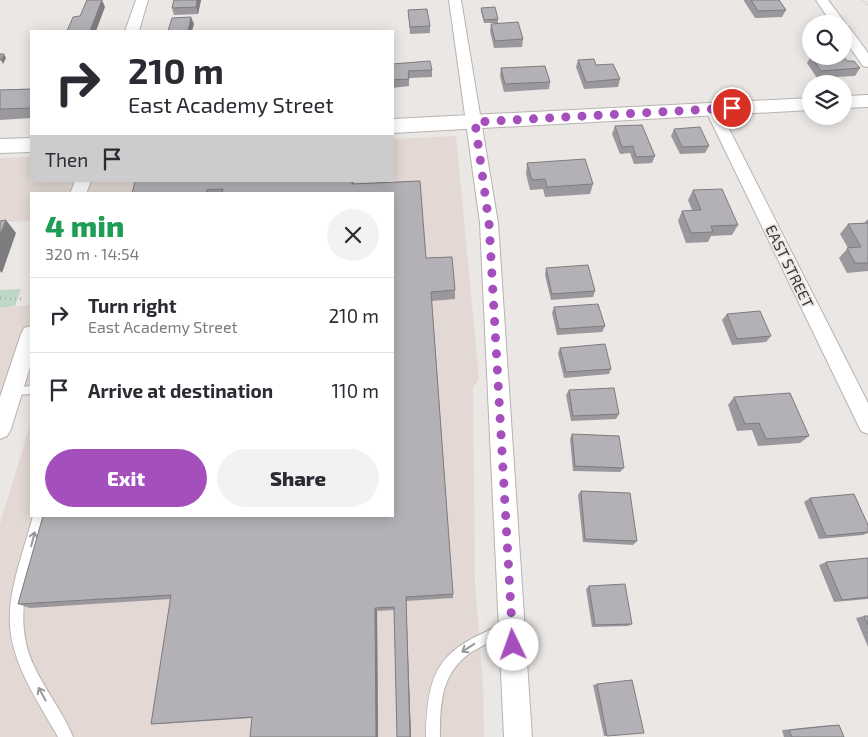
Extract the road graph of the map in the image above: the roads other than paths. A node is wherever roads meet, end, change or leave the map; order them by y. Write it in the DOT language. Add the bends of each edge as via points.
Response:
graph roads {
  1 [pos="142,0"];
  2 [pos="456,0"];
  3 [pos="822,0"];
  4 [pos="833,15"];
  5 [pos="132,30"];
  6 [pos="852,41"];
  7 [pos="868,64"];
  8 [pos="868,101"];
  9 [pos="852,102"];
  10 [pos="802,104"];
  11 [pos="712,109"];
  12 [pos="475,122"];
  13 [pos="394,126"];
  14 [pos="30,145"];
  15 [pos="0,146"];
  16 [pos="30,340"];
  17 [pos="22,391"];
  18 [pos="868,424"];
  19 [pos="0,430"];
  20 [pos="39,517"];
  21 [pos="512,627"];
  22 [pos="66,737"];
  23 [pos="434,737"];
  24 [pos="518,737"];
  1 -- 5 [label="street"];
  2 -- 12 [label="street"];
  3 -- 4 [label="street"];
  6 -- 7 [label="street"];
  8 -- 9 [label="street"];
  10 -- 11 [label="street"];
  11 -- 12 [label="street"];
  11 -- 18 [label="street, EAST STREET"];
  12 -- 13 [label="street"];
  12 -- 21 [label="street" via="489,223"];
  14 -- 15 [label="street"];
  16 -- 17 [label="street"];
  17 -- 19 [label="street"];
  22 -- 20 [label="lane, one-way" via="19,646 16,625 17,602"];
  21 -- 23 [label="lane, one-way" via="466,648 447,666 436,688"];
  21 -- 24 [label="street"];
}
